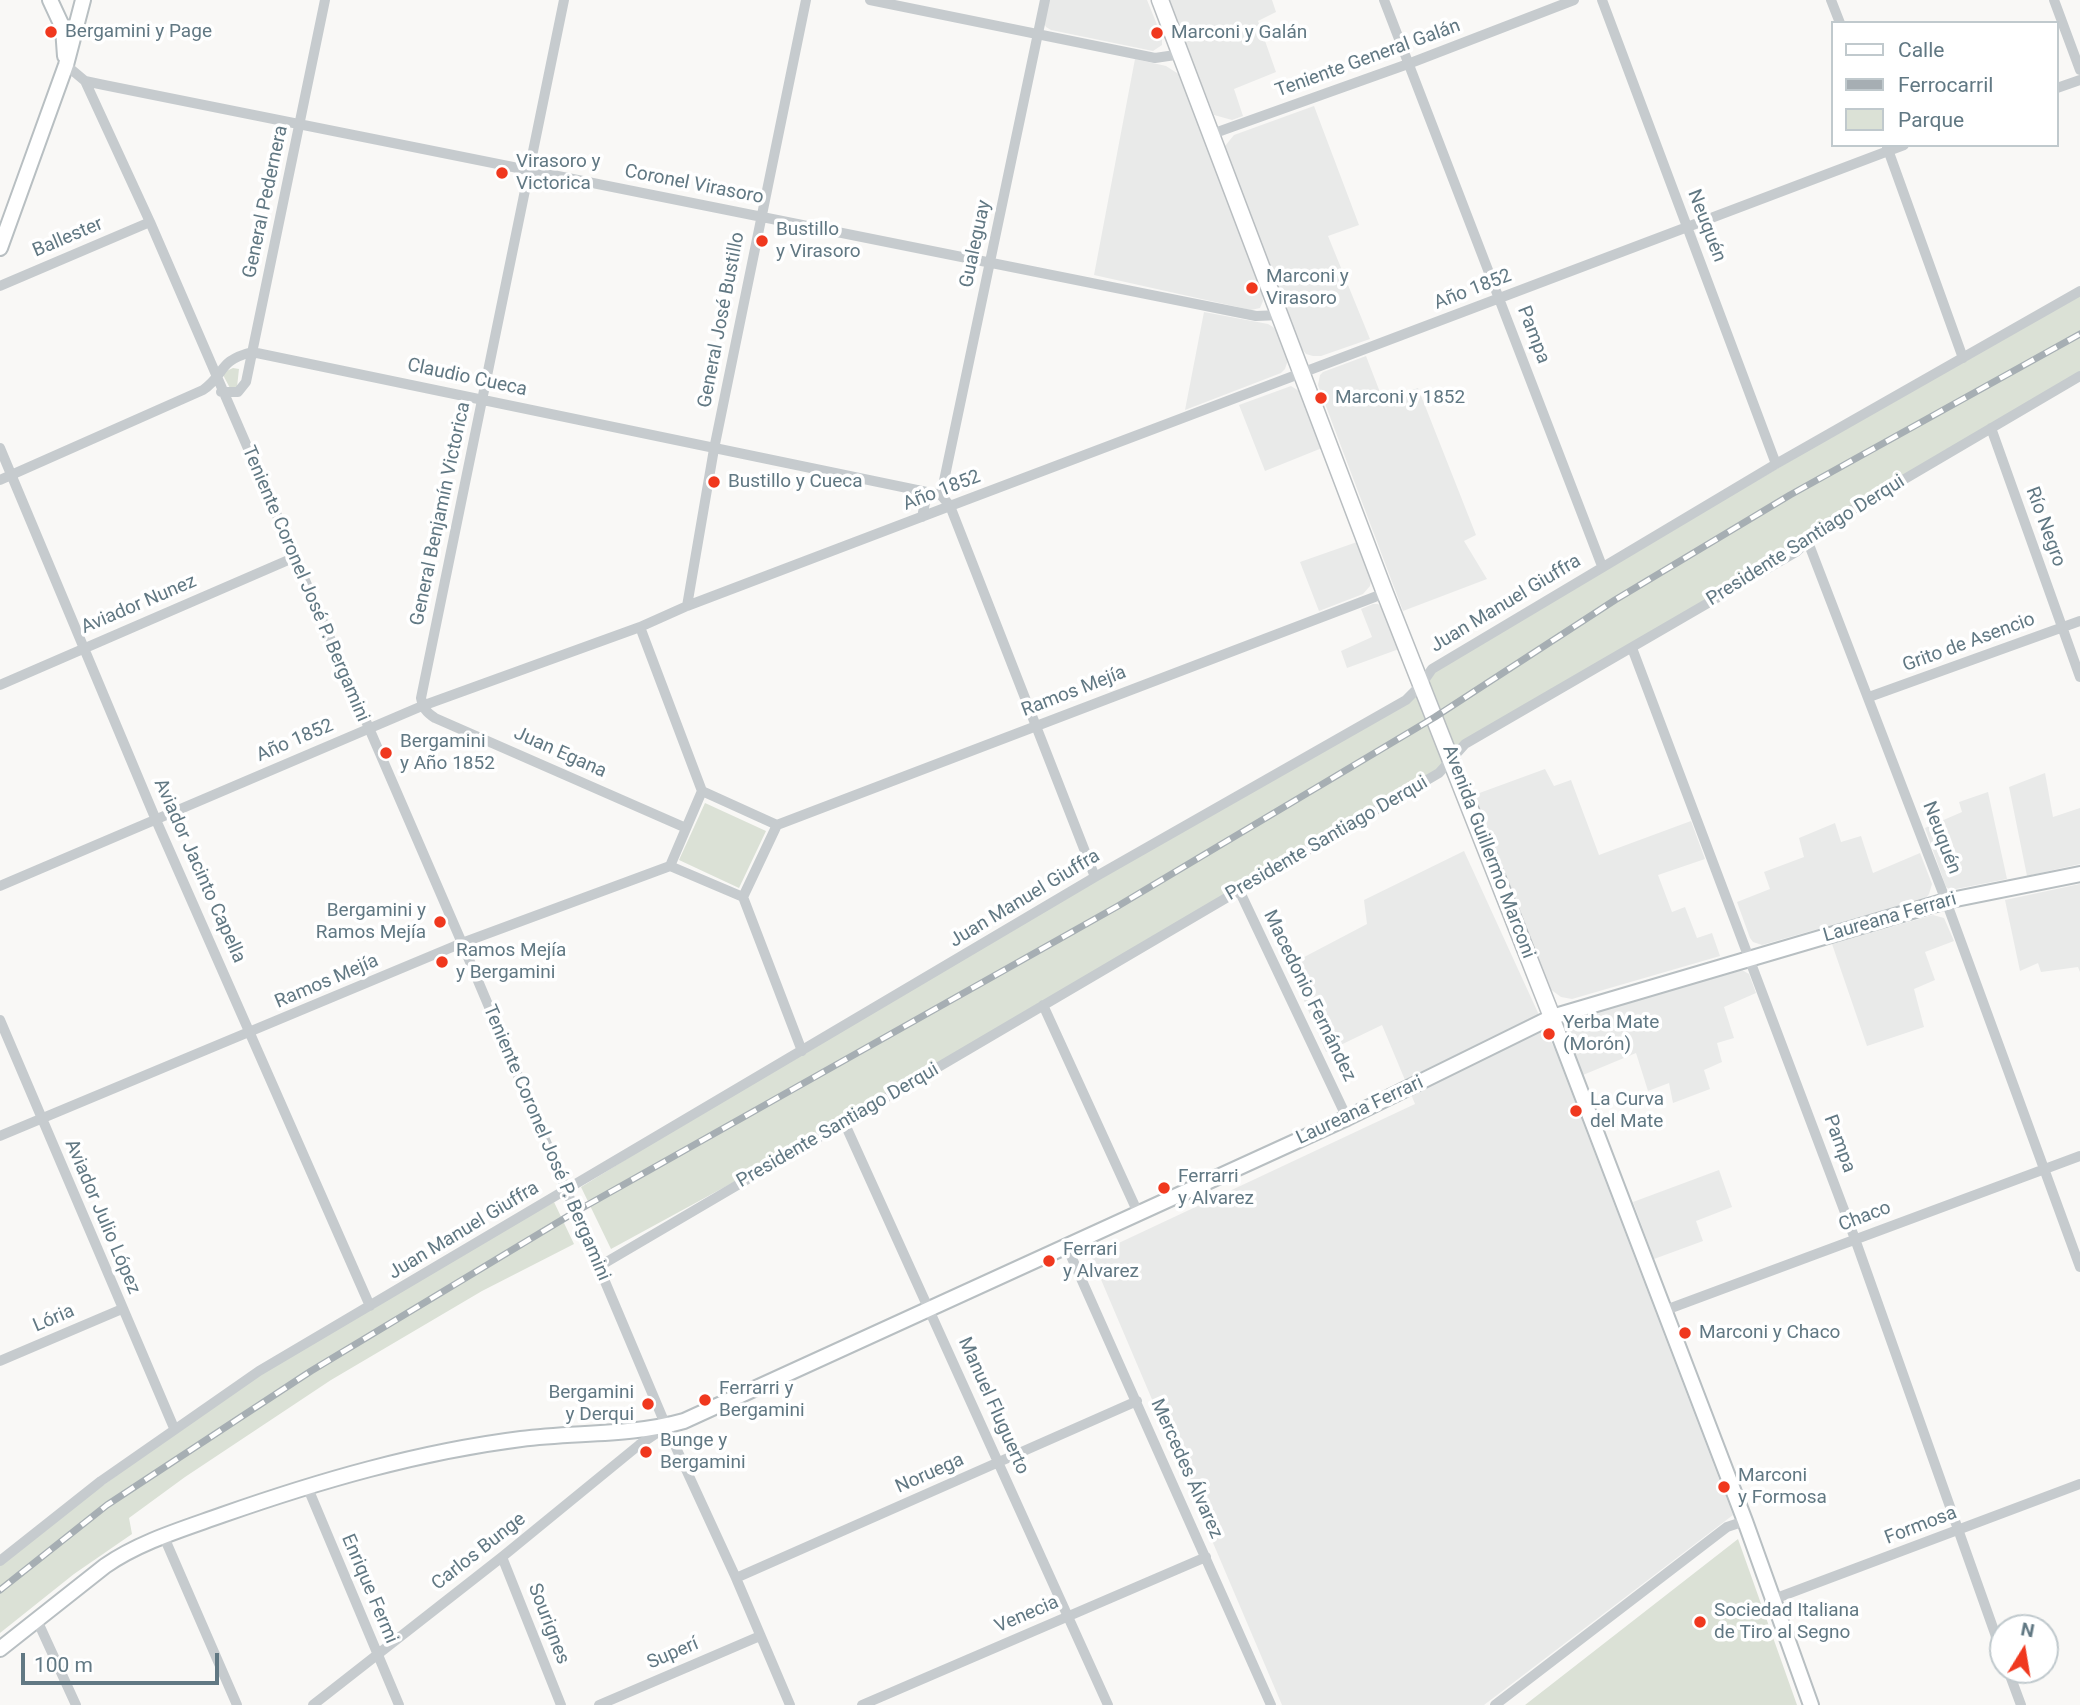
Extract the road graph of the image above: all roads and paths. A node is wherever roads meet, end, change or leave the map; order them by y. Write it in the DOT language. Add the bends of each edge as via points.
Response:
graph roads {
  1 [pos="50,0"];
  2 [pos="83,0"];
  3 [pos="325,0"];
  4 [pos="564,0"];
  5 [pos="806,0"];
  6 [pos="870,0"];
  7 [pos="1045,0"];
  8 [pos="1160,0"];
  9 [pos="1384,0"];
  10 [pos="1574,0"];
  11 [pos="1602,0"];
  12 [pos="1831,0"];
  13 [pos="2054,0"];
  14 [pos="1839,21"];
  15 [pos="1038,34"];
  16 [pos="1182,54"];
  17 [pos="1408,64"];
  18 [pos="66,65"];
  19 [pos="2080,70"];
  20 [pos="2080,80"];
  21 [pos="85,81"];
  22 [pos="2059,88"];
  23 [pos="300,123"];
  24 [pos="1212,134"];
  25 [pos="1887,148"];
  26 [pos="529,170"];
  27 [pos="761,216"];
  28 [pos="150,222"];
  29 [pos="1687,226"];
  30 [pos="0,248"];
  31 [pos="990,264"];
  32 [pos="0,286"];
  33 [pos="2080,291"];
  34 [pos="1500,298"];
  35 [pos="1280,314"];
  36 [pos="252,352"];
  37 [pos="1963,358"];
  38 [pos="1302,374"];
  39 [pos="2080,376"];
  40 [pos="216,378"];
  41 [pos="222,392"];
  42 [pos="483,399"];
  43 [pos="1991,428"];
  44 [pos="0,448"];
  45 [pos="714,449"];
  46 [pos="1776,464"];
  47 [pos="11,475"];
  48 [pos="0,480"];
  49 [pos="918,491"];
  50 [pos="941,495"];
  51 [pos="950,506"];
  52 [pos="922,517"];
  53 [pos="1808,541"];
  54 [pos="293,558"];
  55 [pos="1602,566"];
  56 [pos="1385,593"];
  57 [pos="687,606"];
  58 [pos="2080,621"];
  59 [pos="640,627"];
  60 [pos="2062,628"];
  61 [pos="84,648"];
  62 [pos="1632,648"];
  63 [pos="2080,677"];
  64 [pos="0,685"];
  65 [pos="1421,685"];
  66 [pos="1869,697"];
  67 [pos="422,706"];
  68 [pos="1036,725"];
  69 [pos="367,729"];
  70 [pos="1453,760"];
  71 [pos="702,791"];
  72 [pos="156,820"];
  73 [pos="777,825"];
  74 [pos="686,828"];
  75 [pos="670,866"];
  76 [pos="2080,874"];
  77 [pos="1095,877"];
  78 [pos="0,886"];
  79 [pos="1239,890"];
  80 [pos="743,897"];
  81 [pos="1946,901"];
  82 [pos="462,943"];
  83 [pos="1751,959"];
  84 [pos="1042,1005"];
  85 [pos="1552,1017"];
  86 [pos="0,1020"];
  87 [pos="251,1032"];
  88 [pos="802,1051"];
  89 [pos="41,1118"];
  90 [pos="1348,1118"];
  91 [pos="844,1122"];
  92 [pos="0,1136"];
  93 [pos="2080,1156"];
  94 [pos="2044,1168"];
  95 [pos="566,1191"];
  96 [pos="1139,1215"];
  97 [pos="1855,1239"];
  98 [pos="1068,1247"];
  99 [pos="598,1267"];
  100 [pos="2080,1267"];
  101 [pos="370,1306"];
  102 [pos="122,1309"];
  103 [pos="931,1309"];
  104 [pos="1663,1311"];
  105 [pos="0,1361"];
  106 [pos="1138,1402"];
  107 [pos="666,1426"];
  108 [pos="174,1428"];
  109 [pos="1000,1463"];
  110 [pos="2080,1484"];
  111 [pos="307,1486"];
  112 [pos="1745,1521"];
  113 [pos="1957,1531"];
  114 [pos="164,1537"];
  115 [pos="502,1557"];
  116 [pos="1206,1557"];
  117 [pos="0,1561"];
  118 [pos="736,1578"];
  119 [pos="1774,1600"];
  120 [pos="1069,1617"];
  121 [pos="1989,1618"];
  122 [pos="37,1620"];
  123 [pos="760,1636"];
  124 [pos="0,1649"];
  125 [pos="377,1654"];
  126 [pos="2013,1684"];
  127 [pos="76,1705"];
  128 [pos="237,1705"];
  129 [pos="313,1705"];
  130 [pos="399,1705"];
  131 [pos="561,1705"];
  132 [pos="599,1705"];
  133 [pos="790,1705"];
  134 [pos="862,1705"];
  135 [pos="1108,1705"];
  136 [pos="1271,1705"];
  137 [pos="1495,1705"];
  138 [pos="1811,1705"];
  139 [pos="2021,1705"];
  1 -- 18 [label="street" via="63,28"];
  2 -- 18 [label="street"];
  3 -- 23 [label="street, General Pedernera"];
  4 -- 26 [label="street, General Benjamín Victorica"];
  5 -- 27 [label="street, General José Bustillo"];
  6 -- 15 [label="street"];
  7 -- 15 [label="street, Gualeguay"];
  8 -- 16 [label="main road, Avenida Guillermo Marconi"];
  9 -- 17 [label="street, Pampa"];
  10 -- 17 [label="street, Teniente General Galán"];
  11 -- 29 [label="street, Neuquén"];
  12 -- 14 [label="street"];
  13 -- 19 [label="street"];
  15 -- 16 [label="street" via="1155,58"];
  15 -- 31 [label="street, Gualeguay"];
  16 -- 24 [label="main road, Avenida Guillermo Marconi"];
  17 -- 24 [label="street, Teniente General Galán"];
  17 -- 34 [label="street, Pampa"];
  18 -- 21 [label="street, Coronel Virasoro"];
  18 -- 30 [label="street"];
  20 -- 22 [label="street"];
  21 -- 23 [label="street, Coronel Virasoro"];
  21 -- 28 [label="street, Teniente Coronel José P. Bergamini"];
  23 -- 26 [label="street, Coronel Virasoro"];
  23 -- 36 [label="street, General Pedernera"];
  24 -- 35 [label="main road, Avenida Guillermo Marconi"];
  25 -- 29 [label="street, Año 1852"];
  25 -- 37 [label="street"];
  26 -- 27 [label="street, Coronel Virasoro"];
  26 -- 42 [label="street, General Benjamín Victorica"];
  27 -- 31 [label="street, Coronel Virasoro"];
  27 -- 45 [label="street, General José Bustillo"];
  28 -- 32 [label="street, Ballester"];
  28 -- 40 [label="street, Teniente Coronel José P. Bergamini"];
  29 -- 34 [label="street, Año 1852"];
  29 -- 46 [label="street, Neuquén"];
  31 -- 35 [label="street, Coronel Virasoro" via="1256,316"];
  31 -- 50 [label="street, Gualeguay"];
  33 -- 37 [label="street, Juan Manuel Giuffra"];
  34 -- 38 [label="street, Año 1852"];
  34 -- 55 [label="street, Pampa"];
  35 -- 38 [label="main road, Avenida Guillermo Marconi"];
  36 -- 40 [label="street" via="231,359"];
  36 -- 41 [label="street, General Pedernera" via="243,387 239,392"];
  36 -- 42 [label="street, Claudio Cueca"];
  37 -- 46 [label="street, Juan Manuel Giuffra"];
  38 -- 51 [label="street, Año 1852"];
  38 -- 56 [label="main road, Avenida Guillermo Marconi"];
  39 -- 43 [label="street, Presidente Santiago Derqui"];
  40 -- 41 [label="street, Teniente Coronel José P. Bergamini"];
  40 -- 47 [label="street" via="203,390"];
  41 -- 54 [label="street, Teniente Coronel José P. Bergamini"];
  42 -- 45 [label="street, Claudio Cueca"];
  42 -- 67 [label="street, General Benjamín Victorica"];
  43 -- 53 [label="street, Presidente Santiago Derqui" via="1823,527"];
  43 -- 60 [label="street, Río Negro"];
  44 -- 47 [label="street, Aviador Jacinto Capella"];
  45 -- 49 [label="street, Claudio Cueca"];
  45 -- 57 [label="street, General José Bustillo"];
  46 -- 55 [label="street, Juan Manuel Giuffra"];
  47 -- 48 [label="street"];
  47 -- 61 [label="street, Aviador Jacinto Capella"];
  49 -- 50 [label="street, Claudio Cueca"];
  49 -- 52 [label="street" via="925,503"];
  50 -- 51 [label="street"];
  51 -- 52 [label="street, Año 1852"];
  51 -- 68 [label="street"];
  52 -- 57 [label="street, Año 1852"];
  53 -- 62 [label="street, Presidente Santiago Derqui"];
  53 -- 66 [label="street, Neuquén"];
  54 -- 61 [label="street, Aviador Nunez"];
  54 -- 69 [label="street, Teniente Coronel José P. Bergamini"];
  55 -- 65 [label="street, Juan Manuel Giuffra" via="1432,669"];
  56 -- 65 [label="main road, Avenida Guillermo Marconi"];
  56 -- 68 [label="street, Ramos Mejía"];
  57 -- 59 [label="street, Año 1852"];
  58 -- 60 [label="street, Grito de Asencio"];
  59 -- 67 [label="street, Año 1852"];
  59 -- 71 [label="street"];
  60 -- 63 [label="street, Río Negro"];
  60 -- 66 [label="street, Grito de Asencio"];
  61 -- 64 [label="street, Aviador Nunez"];
  61 -- 72 [label="street, Aviador Jacinto Capella"];
  62 -- 70 [label="street, Presidente Santiago Derqui" via="1465,744"];
  62 -- 83 [label="street, Pampa"];
  65 -- 70 [label="main road, Avenida Guillermo Marconi"];
  65 -- 77 [label="street, Juan Manuel Giuffra" via="1406,700"];
  66 -- 81 [label="street, Neuquén"];
  67 -- 69 [label="street, Año 1852"];
  67 -- 74 [label="street, Juan Egana" via="435,718"];
  68 -- 73 [label="street, Ramos Mejía"];
  68 -- 77 [label="street"];
  69 -- 72 [label="street, Año 1852"];
  69 -- 82 [label="street, Teniente Coronel José P. Bergamini"];
  70 -- 79 [label="street, Presidente Santiago Derqui" via="1439,773"];
  70 -- 85 [label="main road, Avenida Guillermo Marconi"];
  71 -- 73 [label="street"];
  71 -- 74 [label="street"];
  72 -- 78 [label="street, Año 1852"];
  72 -- 87 [label="street, Aviador Jacinto Capella"];
  73 -- 80 [label="street"];
  74 -- 75 [label="street"];
  75 -- 80 [label="street"];
  75 -- 82 [label="street, Ramos Mejía"];
  76 -- 81 [label="street, Laureana Ferrari"];
  77 -- 88 [label="street, Juan Manuel Giuffra"];
  79 -- 84 [label="street, Presidente Santiago Derqui"];
  79 -- 90 [label="street, Macedonio Fernández"];
  80 -- 88 [label="street"];
  81 -- 83 [label="street, Laureana Ferrari"];
  81 -- 94 [label="street, Neuquén"];
  82 -- 87 [label="street, Ramos Mejía"];
  82 -- 95 [label="street, Teniente Coronel José P. Bergamini"];
  83 -- 85 [label="street, Laureana Ferrari"];
  83 -- 97 [label="street, Pampa"];
  84 -- 91 [label="street, Presidente Santiago Derqui"];
  84 -- 96 [label="street"];
  85 -- 90 [label="street, Laureana Ferrari"];
  85 -- 104 [label="street, Avenida Guillermo Marconi"];
  86 -- 89 [label="street, Aviador Julio López"];
  87 -- 89 [label="street, Ramos Mejía"];
  87 -- 101 [label="street, Aviador Jacinto Capella"];
  88 -- 95 [label="street, Juan Manuel Giuffra"];
  89 -- 92 [label="street, Ramos Mejía"];
  89 -- 102 [label="street, Aviador Julio López"];
  90 -- 96 [label="street, Laureana Ferrari"];
  91 -- 99 [label="street, Presidente Santiago Derqui"];
  91 -- 103 [label="street, Manuel Fluguerto"];
  93 -- 94 [label="street, Chaco"];
  94 -- 97 [label="street, Chaco"];
  94 -- 100 [label="street, Neuquén"];
  95 -- 99 [label="street, Teniente Coronel José P. Bergamini"];
  95 -- 101 [label="street, Juan Manuel Giuffra"];
  96 -- 98 [label="street, Laureana Ferrari"];
  97 -- 104 [label="street, Chaco"];
  97 -- 113 [label="street, Pampa"];
  98 -- 103 [label="street, Laureana Ferrari"];
  98 -- 106 [label="street, Mercedes Álvarez"];
  99 -- 107 [label="street, Teniente Coronel José P. Bergamini"];
  101 -- 108 [label="street, Juan Manuel Giuffra"];
  102 -- 105 [label="street, Lória"];
  102 -- 108 [label="street, Aviador Julio López"];
  103 -- 107 [label="street, Laureana Ferrari"];
  103 -- 109 [label="street, Manuel Fluguerto"];
  104 -- 112 [label="street, Avenida Guillermo Marconi"];
  106 -- 109 [label="street, Noruega"];
  106 -- 116 [label="street, Mercedes Álvarez"];
  107 -- 111 [label="street" via="473,1445"];
  107 -- 115 [label="street, Carlos Bunge"];
  107 -- 118 [label="street, Teniente Coronel José P. Bergamini"];
  108 -- 117 [label="street, Juan Manuel Giuffra"];
  109 -- 118 [label="street, Noruega"];
  109 -- 120 [label="street, Manuel Fluguerto"];
  110 -- 113 [label="street, Formosa"];
  111 -- 114 [label="street"];
  111 -- 125 [label="street, Enrique Fermi"];
  112 -- 119 [label="street, Avenida Guillermo Marconi"];
  112 -- 137 [label="street" via="1727,1527"];
  113 -- 119 [label="street, Formosa"];
  113 -- 121 [label="street, Pampa"];
  114 -- 122 [label="street" via="113,1560"];
  114 -- 128 [label="street"];
  115 -- 125 [label="street, Carlos Bunge"];
  115 -- 131 [label="street, Sourignes"];
  116 -- 120 [label="street, Venecia"];
  116 -- 136 [label="street, Mercedes Álvarez"];
  118 -- 123 [label="street, Teniente Coronel José P. Bergamini"];
  119 -- 138 [label="street, Avenida Guillermo Marconi"];
  120 -- 134 [label="street, Venecia"];
  120 -- 135 [label="street, Manuel Fluguerto"];
  122 -- 124 [label="street"];
  122 -- 127 [label="street"];
  123 -- 132 [label="street, Superí"];
  123 -- 133 [label="street, Teniente Coronel José P. Bergamini"];
  125 -- 129 [label="street, Carlos Bunge"];
  125 -- 130 [label="street, Enrique Fermi"];
  126 -- 139 [label="street"];
}
